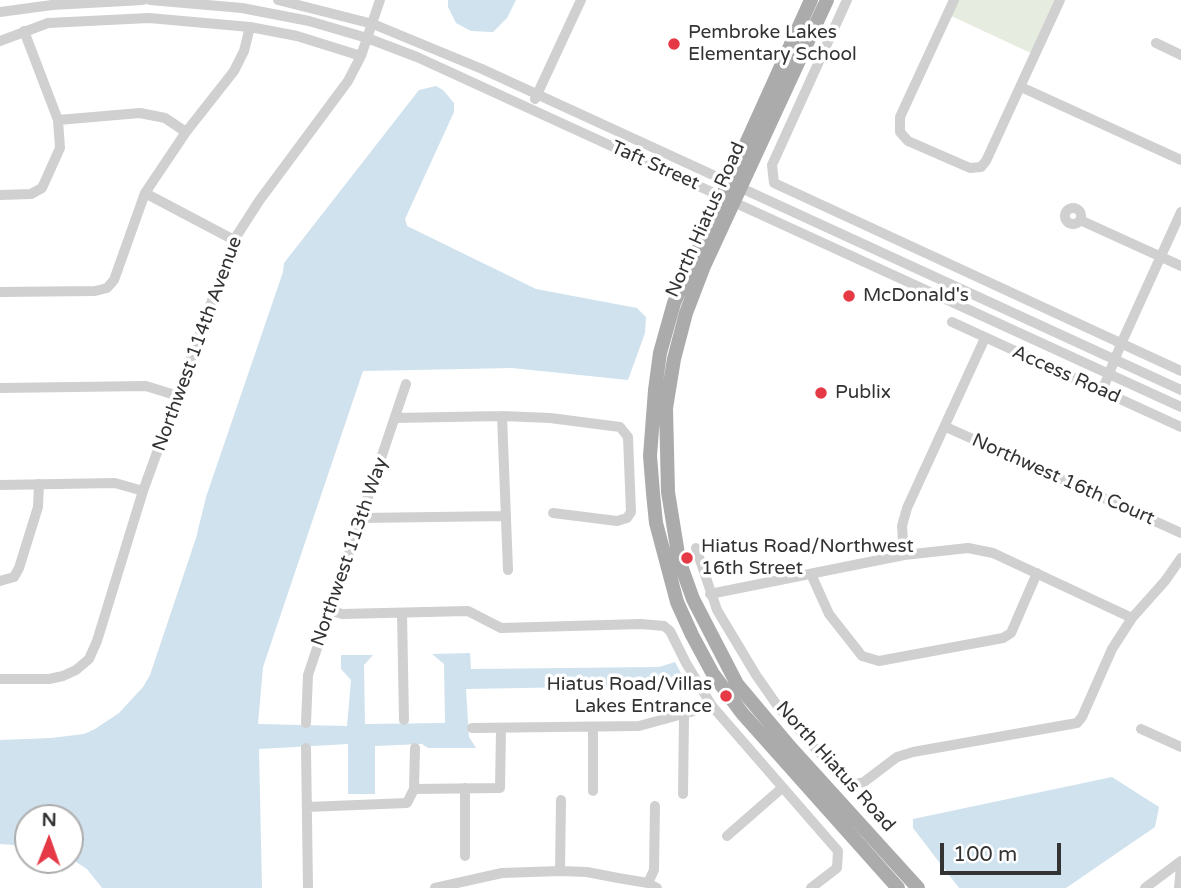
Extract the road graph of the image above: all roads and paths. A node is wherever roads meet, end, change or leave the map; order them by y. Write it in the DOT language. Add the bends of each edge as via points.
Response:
graph roads {
  1 [pos="143,0"];
  2 [pos="150,0"];
  3 [pos="278,0"];
  4 [pos="380,0"];
  5 [pos="581,0"];
  6 [pos="811,0"];
  7 [pos="827,0"];
  8 [pos="847,0"];
  9 [pos="954,0"];
  10 [pos="1060,0"];
  11 [pos="185,1"];
  12 [pos="1,8"];
  13 [pos="373,24"];
  14 [pos="250,27"];
  15 [pos="24,32"];
  16 [pos="368,38"];
  17 [pos="0,41"];
  18 [pos="1156,43"];
  19 [pos="1181,55"];
  20 [pos="361,56"];
  21 [pos="1021,87"];
  22 [pos="537,95"];
  23 [pos="774,98"];
  24 [pos="531,108"];
  25 [pos="58,120"];
  26 [pos="595,122"];
  27 [pos="186,132"];
  28 [pos="589,135"];
  29 [pos="1181,160"];
  30 [pos="145,192"];
  31 [pos="731,192"];
  32 [pos="0,195"];
  33 [pos="1181,212"];
  34 [pos="1080,220"];
  35 [pos="234,240"];
  36 [pos="854,241"];
  37 [pos="847,254"];
  38 [pos="1160,256"];
  39 [pos="1181,266"];
  40 [pos="933,278"];
  41 [pos="927,290"];
  42 [pos="0,292"];
  43 [pos="952,322"];
  44 [pos="985,338"];
  45 [pos="1121,344"];
  46 [pos="1115,360"];
  47 [pos="1181,371"];
  48 [pos="1109,374"];
  49 [pos="406,384"];
  50 [pos="0,388"];
  51 [pos="1181,390"];
  52 [pos="1102,391"];
  53 [pos="178,396"];
  54 [pos="1181,407"];
  55 [pos="502,416"];
  56 [pos="395,418"];
  57 [pos="946,427"];
  58 [pos="1181,427"];
  59 [pos="666,453"];
  60 [pos="650,456"];
  61 [pos="631,457"];
  62 [pos="0,485"];
  63 [pos="39,485"];
  64 [pos="144,491"];
  65 [pos="553,513"];
  66 [pos="506,516"];
  67 [pos="361,518"];
  68 [pos="1181,533"];
  69 [pos="696,548"];
  70 [pos="904,555"];
  71 [pos="1181,558"];
  72 [pos="508,569"];
  73 [pos="1037,573"];
  74 [pos="811,574"];
  75 [pos="0,581"];
  76 [pos="710,593"];
  77 [pos="330,610"];
  78 [pos="402,613"];
  79 [pos="1132,618"];
  80 [pos="0,679"];
  81 [pos="768,692"];
  82 [pos="712,706"];
  83 [pos="747,708"];
  84 [pos="684,716"];
  85 [pos="404,720"];
  86 [pos="306,723"];
  87 [pos="727,724"];
  88 [pos="472,728"];
  89 [pos="593,728"];
  90 [pos="500,729"];
  91 [pos="1141,729"];
  92 [pos="1181,747"];
  93 [pos="306,748"];
  94 [pos="415,748"];
  95 [pos="465,788"];
  96 [pos="782,788"];
  97 [pos="414,789"];
  98 [pos="593,792"];
  99 [pos="683,794"];
  100 [pos="561,800"];
  101 [pos="655,806"];
  102 [pos="307,807"];
  103 [pos="727,836"];
  104 [pos="465,856"];
  105 [pos="1181,861"];
  106 [pos="1181,866"];
  107 [pos="559,871"];
  108 [pos="652,885"];
  109 [pos="308,888"];
  110 [pos="435,888"];
  111 [pos="811,888"];
  112 [pos="898,888"];
  113 [pos="918,888"];
  114 [pos="1145,888"];
  115 [pos="1179,888"];
  1 -- 12 [label="street"];
  2 -- 11 [label="street, Taft Street"];
  3 -- 13 [label="street, Taft Street"];
  4 -- 13 [label="street, Northwest 114th Avenue"];
  5 -- 22 [label="street"];
  6 -- 23 [label="main road, North Hiatus Road"];
  7 -- 23 [label="main road, North Hiatus Road"];
  8 -- 45 [label="street" via="772,165 777,186"];
  9 -- 21 [label="street" via="900,117 900,132 908,141 970,168 981,167"];
  10 -- 21 [label="street"];
  11 -- 16 [label="street, Taft Street" via="309,21"];
  13 -- 16 [label="street, Northwest 114th Avenue"];
  13 -- 22 [label="street, Taft Street"];
  14 -- 15 [label="street" via="149,18 48,23"];
  14 -- 20 [label="street"];
  14 -- 27 [label="street" via="234,71"];
  15 -- 17 [label="street"];
  15 -- 25 [label="street"];
  16 -- 20 [label="street, Northwest 114th Avenue"];
  16 -- 24 [label="street, Taft Street"];
  18 -- 19 [label="street"];
  20 -- 35 [label="street, Northwest 114th Avenue" via="348,81"];
  21 -- 29 [label="street"];
  22 -- 24 [label="street"];
  22 -- 26 [label="street, Taft Street"];
  23 -- 31 [label="main road, North Hiatus Road"];
  24 -- 28 [label="street, Taft Street"];
  25 -- 27 [label="street" via="141,113 164,118"];
  25 -- 32 [label="street" via="60,148 42,188 31,194"];
  26 -- 28 [label="street"];
  26 -- 31 [label="street, Taft Street"];
  27 -- 30 [label="street"];
  28 -- 31 [label="street, Taft Street"];
  30 -- 35 [label="street"];
  30 -- 42 [label="street" via="114,280 107,288"];
  31 -- 36 [label="street, Taft Street"];
  31 -- 37 [label="street, Taft Street"];
  31 -- 59 [label="main road, North Hiatus Road" via="686,313 674,359 666,408"];
  31 -- 60 [label="main road, North Hiatus Road" via="674,303 660,354"];
  33 -- 38 [label="street"];
  34 -- 38 [label="street"];
  35 -- 53 [label="street, Northwest 114th Avenue"];
  36 -- 37 [label="street"];
  36 -- 40 [label="street, Taft Street"];
  37 -- 41 [label="street, Taft Street"];
  38 -- 39 [label="street"];
  38 -- 45 [label="street"];
  40 -- 41 [label="street"];
  40 -- 46 [label="street, Taft Street"];
  41 -- 48 [label="street, Taft Street"];
  43 -- 44 [label="street, Access Road"];
  44 -- 52 [label="street, Access Road"];
  44 -- 57 [label="street"];
  45 -- 46 [label="street"];
  45 -- 47 [label="street"];
  46 -- 48 [label="street"];
  46 -- 51 [label="street, Taft Street"];
  48 -- 52 [label="street"];
  48 -- 54 [label="street, Taft Street"];
  49 -- 56 [label="street, Northwest 113th Way"];
  50 -- 53 [label="street" via="146,386"];
  52 -- 58 [label="street, Access Road"];
  53 -- 64 [label="street, Northwest 114th Avenue"];
  55 -- 56 [label="street"];
  55 -- 61 [label="street" via="620,427 628,437"];
  55 -- 66 [label="street"];
  56 -- 67 [label="street, Northwest 113th Way"];
  57 -- 68 [label="street, Northwest 16th Court"];
  57 -- 70 [label="street" via="907,508 902,526"];
  59 -- 60 [label="street"];
  59 -- 83 [label="main road, North Hiatus Road" via="671,521 684,573 709,635"];
  60 -- 61 [label="street"];
  60 -- 83 [label="main road, North Hiatus Road" via="656,523 677,602 713,674"];
  61 -- 65 [label="street" via="632,503 627,518 617,521"];
  62 -- 63 [label="street"];
  63 -- 64 [label="street" via="115,483"];
  63 -- 75 [label="street" via="37,507 14,578"];
  64 -- 80 [label="street, Northwest 114th Avenue" via="89,659 63,676"];
  66 -- 67 [label="street"];
  66 -- 72 [label="street"];
  67 -- 77 [label="street, Northwest 113th Way"];
  69 -- 76 [label="street"];
  70 -- 73 [label="street" via="968,548 993,553"];
  70 -- 74 [label="street"];
  71 -- 79 [label="street"];
  73 -- 74 [label="street" via="1011,633 1003,638 879,661 862,656 829,614"];
  73 -- 79 [label="street"];
  74 -- 76 [label="street"];
  76 -- 81 [label="street"];
  77 -- 78 [label="street"];
  77 -- 86 [label="street, Northwest 113th Way" via="308,675"];
  78 -- 82 [label="street" via="468,611 501,628 659,625 668,629"];
  78 -- 85 [label="street"];
  79 -- 81 [label="street" via="1077,723 913,752 856,784 842,778"];
  81 -- 83 [label="street"];
  82 -- 84 [label="street"];
  82 -- 87 [label="street"];
  83 -- 87 [label="street"];
  83 -- 112 [label="main road, North Hiatus Road"];
  83 -- 113 [label="main road, North Hiatus Road"];
  84 -- 89 [label="street" via="639,726"];
  84 -- 99 [label="street"];
  87 -- 96 [label="street"];
  88 -- 90 [label="street"];
  89 -- 90 [label="street"];
  89 -- 98 [label="street"];
  90 -- 95 [label="street" via="500,788"];
  91 -- 92 [label="street"];
  93 -- 102 [label="street"];
  94 -- 97 [label="street"];
  95 -- 97 [label="street"];
  95 -- 104 [label="street"];
  96 -- 103 [label="street"];
  96 -- 111 [label="street" via="840,857 837,868"];
  97 -- 102 [label="street" via="407,803"];
  100 -- 107 [label="street"];
  101 -- 108 [label="street"];
  102 -- 109 [label="street"];
  105 -- 114 [label="street"];
  106 -- 115 [label="street"];
  107 -- 108 [label="street"];
  107 -- 110 [label="street" via="502,873"];
}
